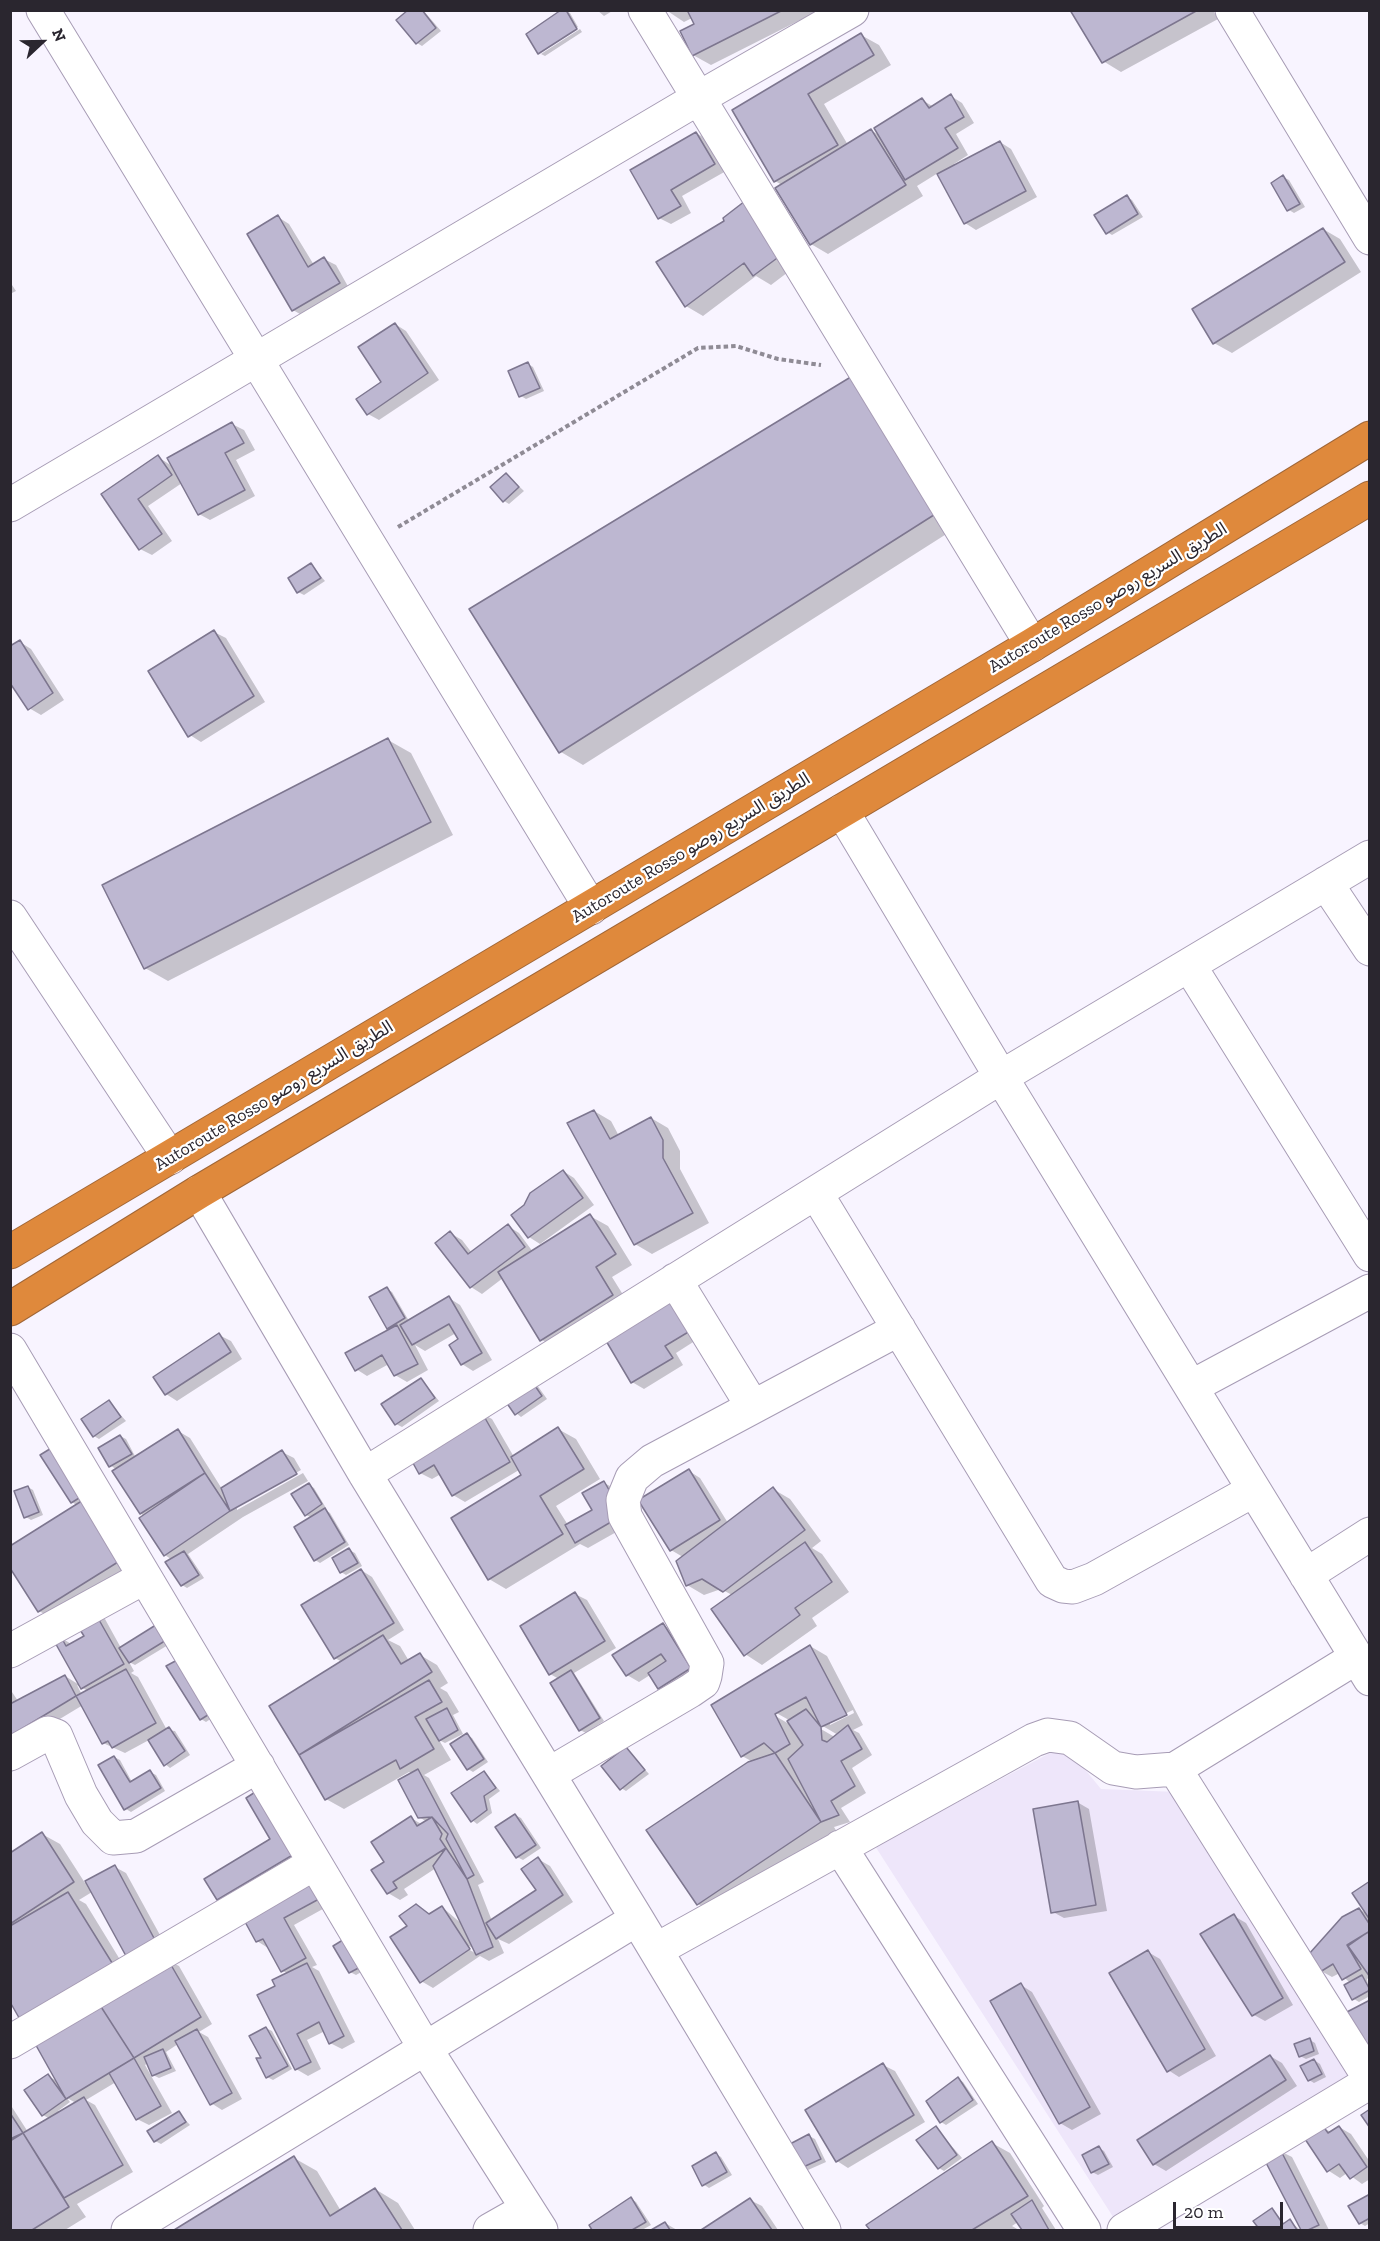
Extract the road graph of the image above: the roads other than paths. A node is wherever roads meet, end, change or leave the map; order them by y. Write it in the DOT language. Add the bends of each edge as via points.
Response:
graph roads {
  1 [pos="43,10"];
  2 [pos="645,10"];
  3 [pos="852,10"];
  4 [pos="1232,10"];
  5 [pos="697,99"];
  6 [pos="1370,238"];
  7 [pos="256,360"];
  8 [pos="1370,438"];
  9 [pos="1370,498"];
  10 [pos="10,505"];
  11 [pos="1032,645"];
  12 [pos="842,811"];
  13 [pos="1370,857"];
  14 [pos="1326,883"];
  15 [pos="591,908"];
  16 [pos="10,917"];
  17 [pos="1370,949"];
  18 [pos="1189,965"];
  19 [pos="1001,1077"];
  20 [pos="170,1158"];
  21 [pos="200,1192"];
  22 [pos="816,1193"];
  23 [pos="10,1252"];
  24 [pos="1370,1255"];
  25 [pos="675,1280"];
  26 [pos="1370,1291"];
  27 [pos="10,1309"];
  28 [pos="899,1329"];
  29 [pos="10,1350"];
  30 [pos="1191,1387"];
  31 [pos="753,1407"];
  32 [pos="365,1474"];
  33 [pos="1254,1490"];
  34 [pos="1370,1534"];
  35 [pos="1306,1575"];
  36 [pos="145,1577"];
  37 [pos="10,1651"];
  38 [pos="1363,1668"];
  39 [pos="10,1754"];
  40 [pos="258,1766"];
  41 [pos="1175,1769"];
  42 [pos="549,1774"];
  43 [pos="840,1848"];
  44 [pos="315,1863"];
  45 [pos="637,1919"];
  46 [pos="656,1950"];
  47 [pos="10,2042"];
  48 [pos="425,2048"];
  49 [pos="1370,2080"];
  50 [pos="534,2220"];
  51 [pos="128,2230"];
  52 [pos="490,2230"];
  53 [pos="824,2230"];
  54 [pos="1084,2230"];
  55 [pos="1124,2230"];
  1 -- 7 [label="street"];
  2 -- 5 [label="street"];
  3 -- 5 [label="street"];
  4 -- 6 [label="street"];
  5 -- 7 [label="street"];
  5 -- 11 [label="street"];
  7 -- 10 [label="street"];
  7 -- 15 [label="street"];
  8 -- 11 [label="highway, Autoroute Rosso الطريق السريع روصو"];
  9 -- 12 [label="highway"];
  11 -- 15 [label="highway, Autoroute Rosso الطريق السريع روصو"];
  12 -- 19 [label="street"];
  12 -- 21 [label="highway"];
  13 -- 14 [label="street"];
  14 -- 17 [label="street"];
  14 -- 18 [label="street"];
  15 -- 20 [label="highway, Autoroute Rosso الطريق السريع روصو"];
  16 -- 20 [label="street"];
  18 -- 19 [label="street"];
  18 -- 24 [label="street"];
  19 -- 22 [label="street"];
  19 -- 30 [label="street"];
  20 -- 23 [label="highway, Autoroute Rosso الطريق السريع روصو"];
  21 -- 27 [label="highway"];
  21 -- 32 [label="street"];
  22 -- 25 [label="street"];
  22 -- 28 [label="street"];
  25 -- 31 [label="street"];
  25 -- 32 [label="street"];
  26 -- 30 [label="street"];
  28 -- 31 [label="street"];
  28 -- 33 [label="street" via="1052,1581 1063,1586 1073,1587 1094,1579"];
  29 -- 36 [label="street"];
  30 -- 33 [label="street"];
  31 -- 42 [label="street" via="652,1461 632,1478 623,1500 625,1516 707,1663 703,1682"];
  32 -- 42 [label="street"];
  33 -- 35 [label="street"];
  34 -- 35 [label="street"];
  35 -- 38 [label="street"];
  36 -- 37 [label="street"];
  36 -- 40 [label="street"];
  38 -- 41 [label="street"];
  39 -- 40 [label="street" via="48,1733 56,1736 81,1795 97,1822 113,1838 136,1836"];
  40 -- 44 [label="street"];
  41 -- 43 [label="street" via="1136,1772 1113,1768 1070,1738 1048,1735"];
  41 -- 49 [label="street"];
  42 -- 45 [label="street"];
  43 -- 46 [label="street"];
  43 -- 54 [label="street"];
  44 -- 47 [label="street"];
  44 -- 48 [label="street"];
  45 -- 46 [label="street"];
  45 -- 48 [label="street"];
  46 -- 53 [label="street"];
  48 -- 50 [label="street"];
  48 -- 51 [label="street"];
  49 -- 55 [label="street"];
  50 -- 52 [label="street"];
}
